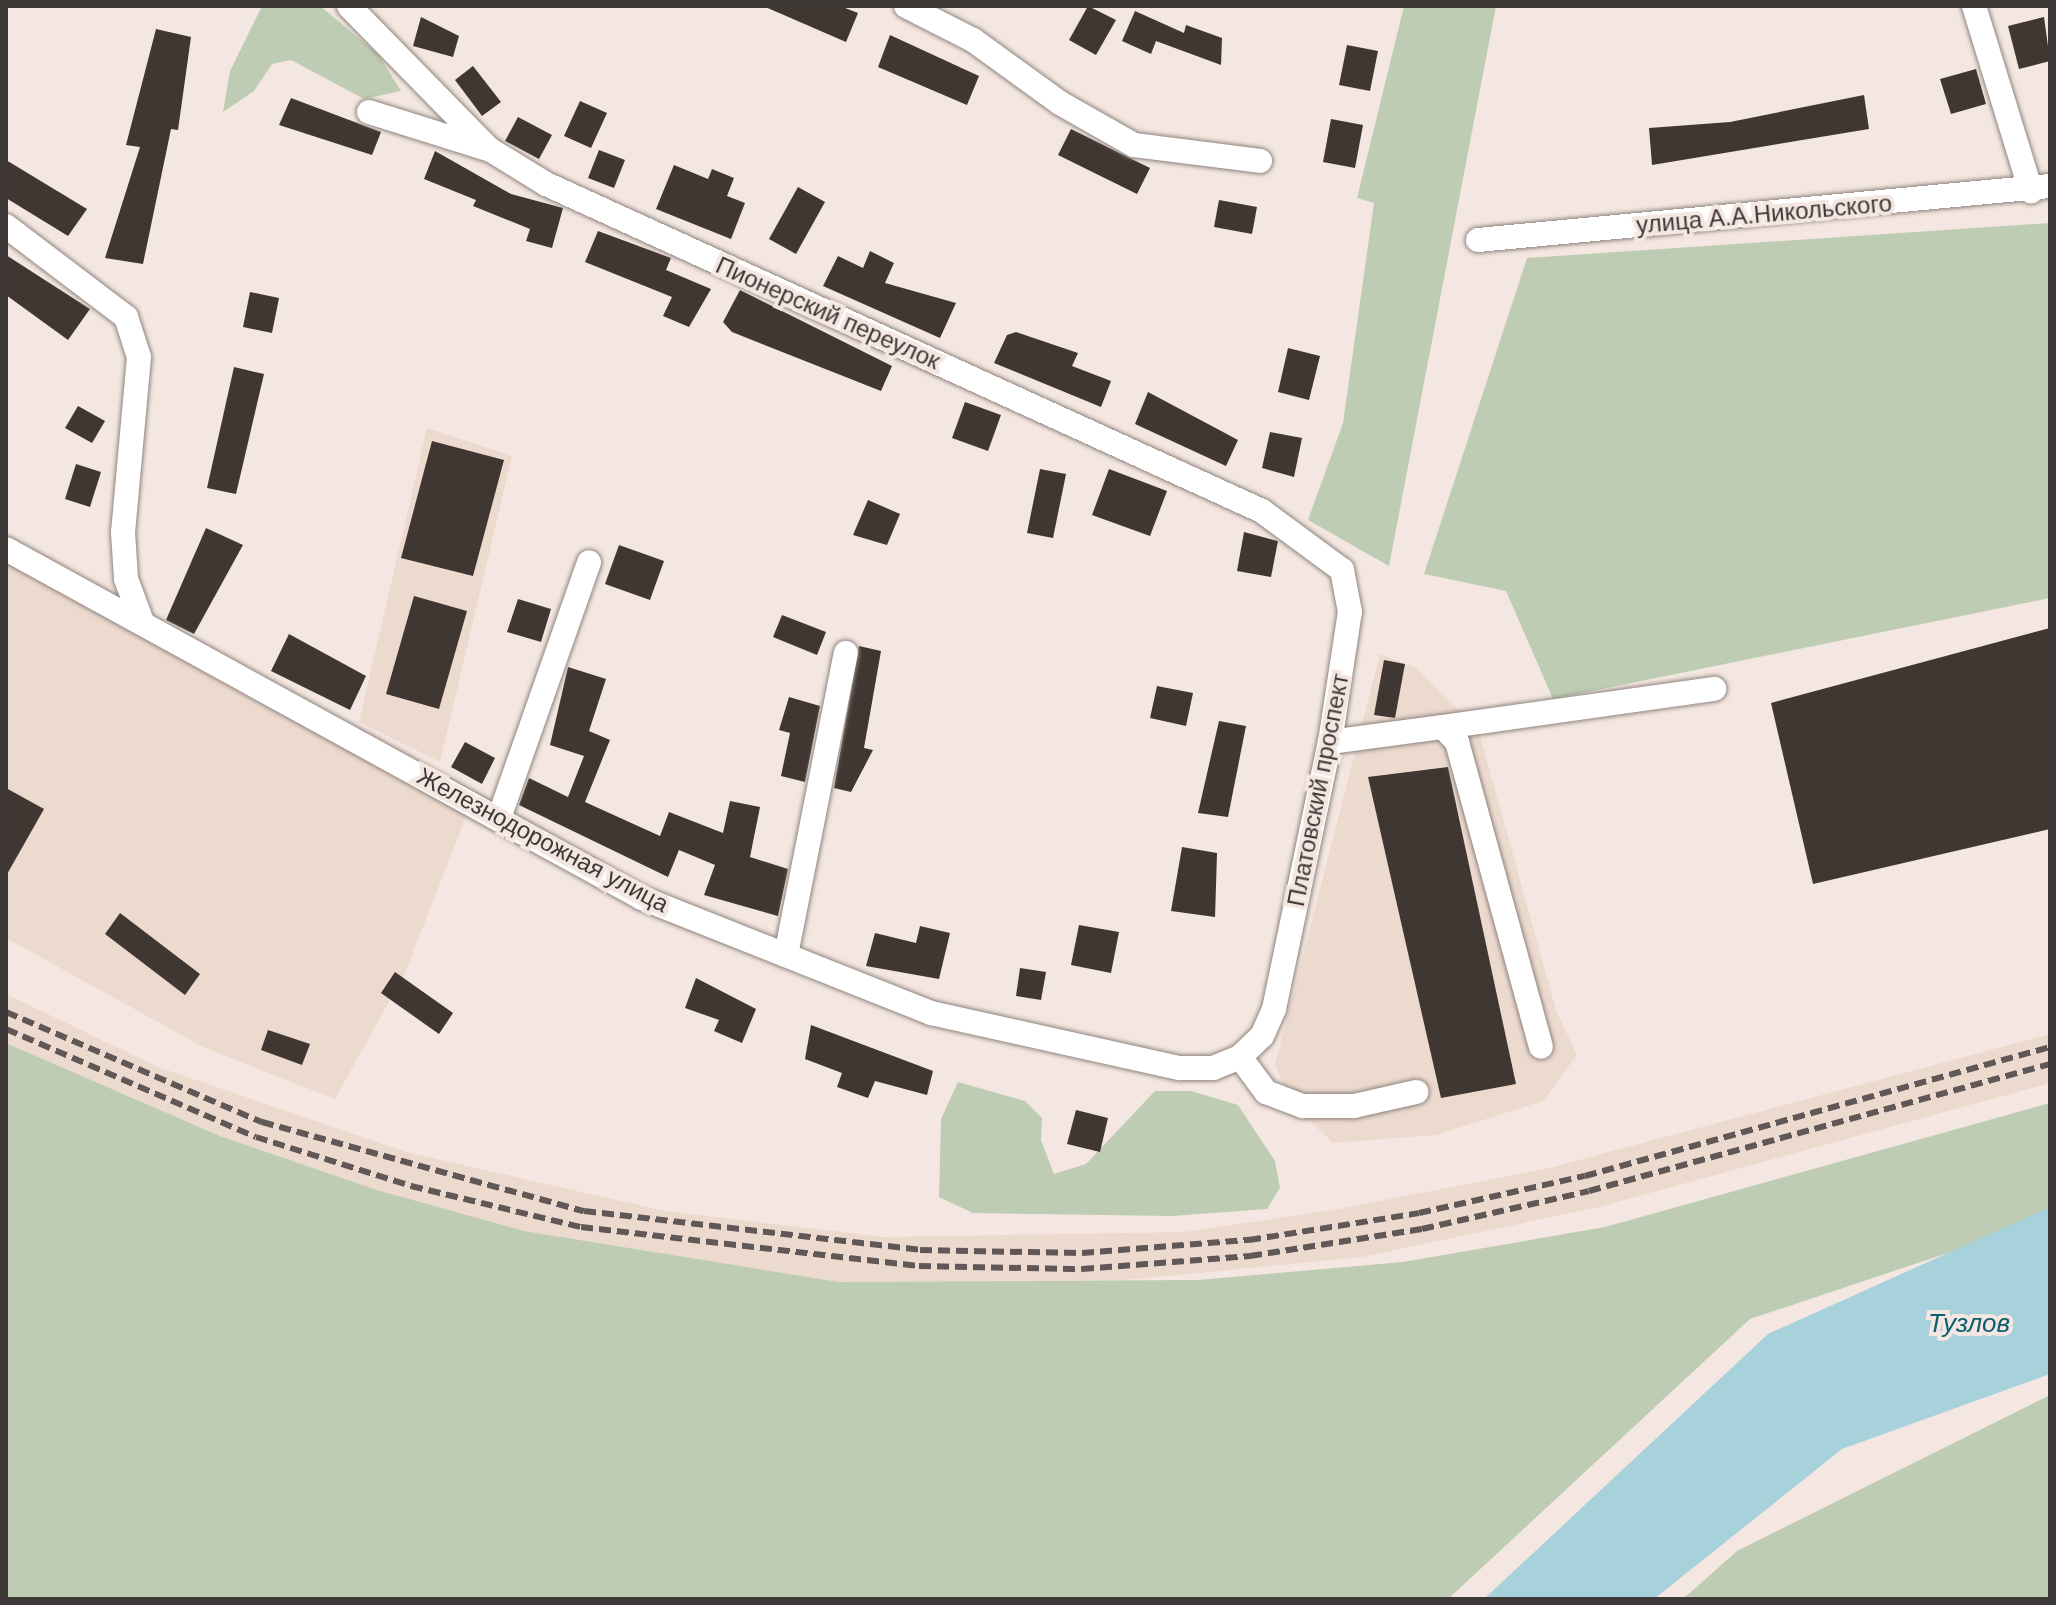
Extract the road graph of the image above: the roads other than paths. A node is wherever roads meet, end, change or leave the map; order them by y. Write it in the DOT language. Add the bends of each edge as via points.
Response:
graph roads {
  1 [pos="349,6"];
  2 [pos="906,6"];
  3 [pos="1974,6"];
  4 [pos="369,112"];
  5 [pos="489,149"];
  6 [pos="1260,161"];
  7 [pos="2041,188"];
  8 [pos="6,226"];
  9 [pos="1478,240"];
  10 [pos="6,549"];
  11 [pos="589,562"];
  12 [pos="1342,570"];
  13 [pos="141,619"];
  14 [pos="846,653"];
  15 [pos="1714,689"];
  16 [pos="1443,727"];
  17 [pos="1330,742"];
  18 [pos="499,818"];
  19 [pos="786,955"];
  20 [pos="1541,1047"];
  21 [pos="1240,1057"];
  22 [pos="1416,1092"];
  1 -- 5 [label="street, Пионерский переулок"];
  2 -- 6 [label="street" via="973,40 1060,103 1134,145"];
  3 -- 7 [label="street"];
  4 -- 5 [label="street"];
  5 -- 12 [label="street, Пионерский переулок" via="546,184 1262,511"];
  7 -- 9 [label="street, улица А.А.Никольского"];
  8 -- 13 [label="street" via="126,317 139,357 123,532 126,579"];
  10 -- 13 [label="street, Железнодорожная улица"];
  11 -- 18 [label="street"];
  12 -- 17 [label="street, Платовский проспект" via="1350,612"];
  13 -- 18 [label="street, Железнодорожная улица"];
  14 -- 19 [label="street"];
  15 -- 16 [label="street"];
  16 -- 17 [label="street"];
  16 -- 20 [label="street" via="1457,742"];
  17 -- 21 [label="street, Платовский проспект" via="1274,1009"];
  18 -- 19 [label="street, Железнодорожная улица" via="642,898"];
  19 -- 21 [label="street, Железнодорожная улица" via="931,1013 1180,1068 1213,1068"];
  21 -- 22 [label="street" via="1266,1092 1303,1106 1354,1106"];
}
